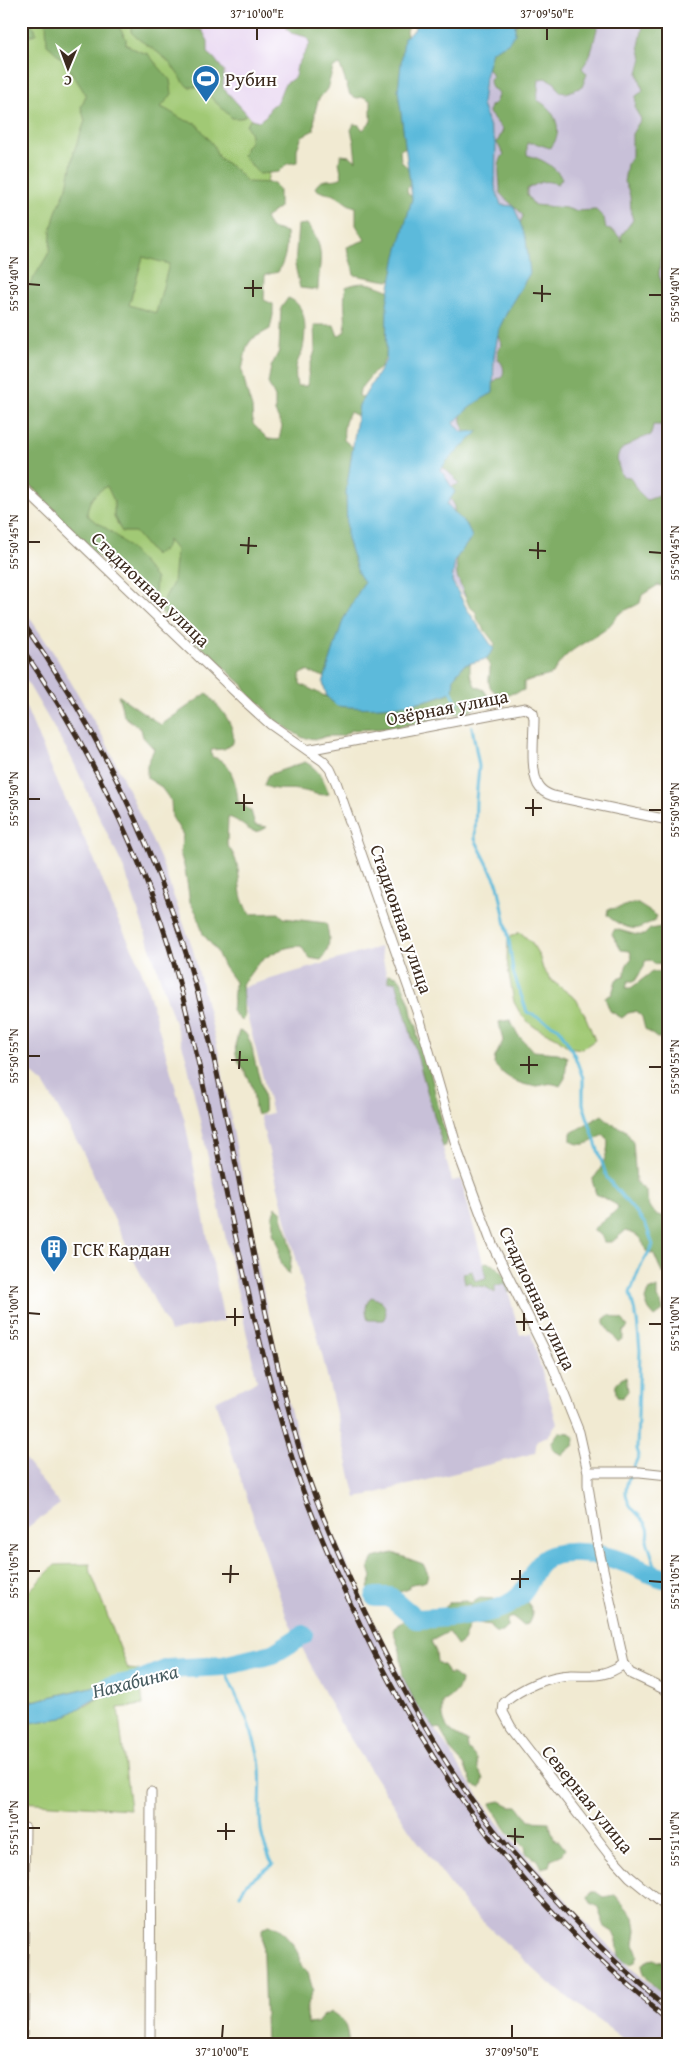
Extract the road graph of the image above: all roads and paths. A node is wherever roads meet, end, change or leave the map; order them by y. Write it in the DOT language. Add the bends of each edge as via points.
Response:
graph roads {
  1 [pos="21,486"];
  2 [pos="307,750"];
  3 [pos="668,820"];
  4 [pos="588,1472"];
  5 [pos="668,1475"];
  6 [pos="624,1664"];
  7 [pos="668,1691"];
  8 [pos="151,1792"];
  9 [pos="25,1828"];
  10 [pos="22,1908"];
  11 [pos="668,1908"];
  12 [pos="22,2044"];
  13 [pos="150,2044"];
  1 -- 2 [label="street, Стадионная улица" via="256,712"];
  2 -- 3 [label="street, Озёрная улица" via="525,708 533,713 534,768 542,790 553,796"];
  2 -- 4 [label="street, Стадионная улица" via="323,761 336,782 420,1020 459,1155 492,1244 541,1340 571,1409"];
  4 -- 5 [label="street"];
  4 -- 6 [label="street, Стадионная улица" via="597,1542"];
  6 -- 7 [label="street" via="630,1673"];
  6 -- 11 [label="street, Северная улица" via="609,1674 551,1678 508,1700 503,1712 510,1727 586,1825 630,1877"];
  8 -- 13 [label="street"];
  9 -- 10 [label="street"];
  10 -- 12 [label="street"];
}
